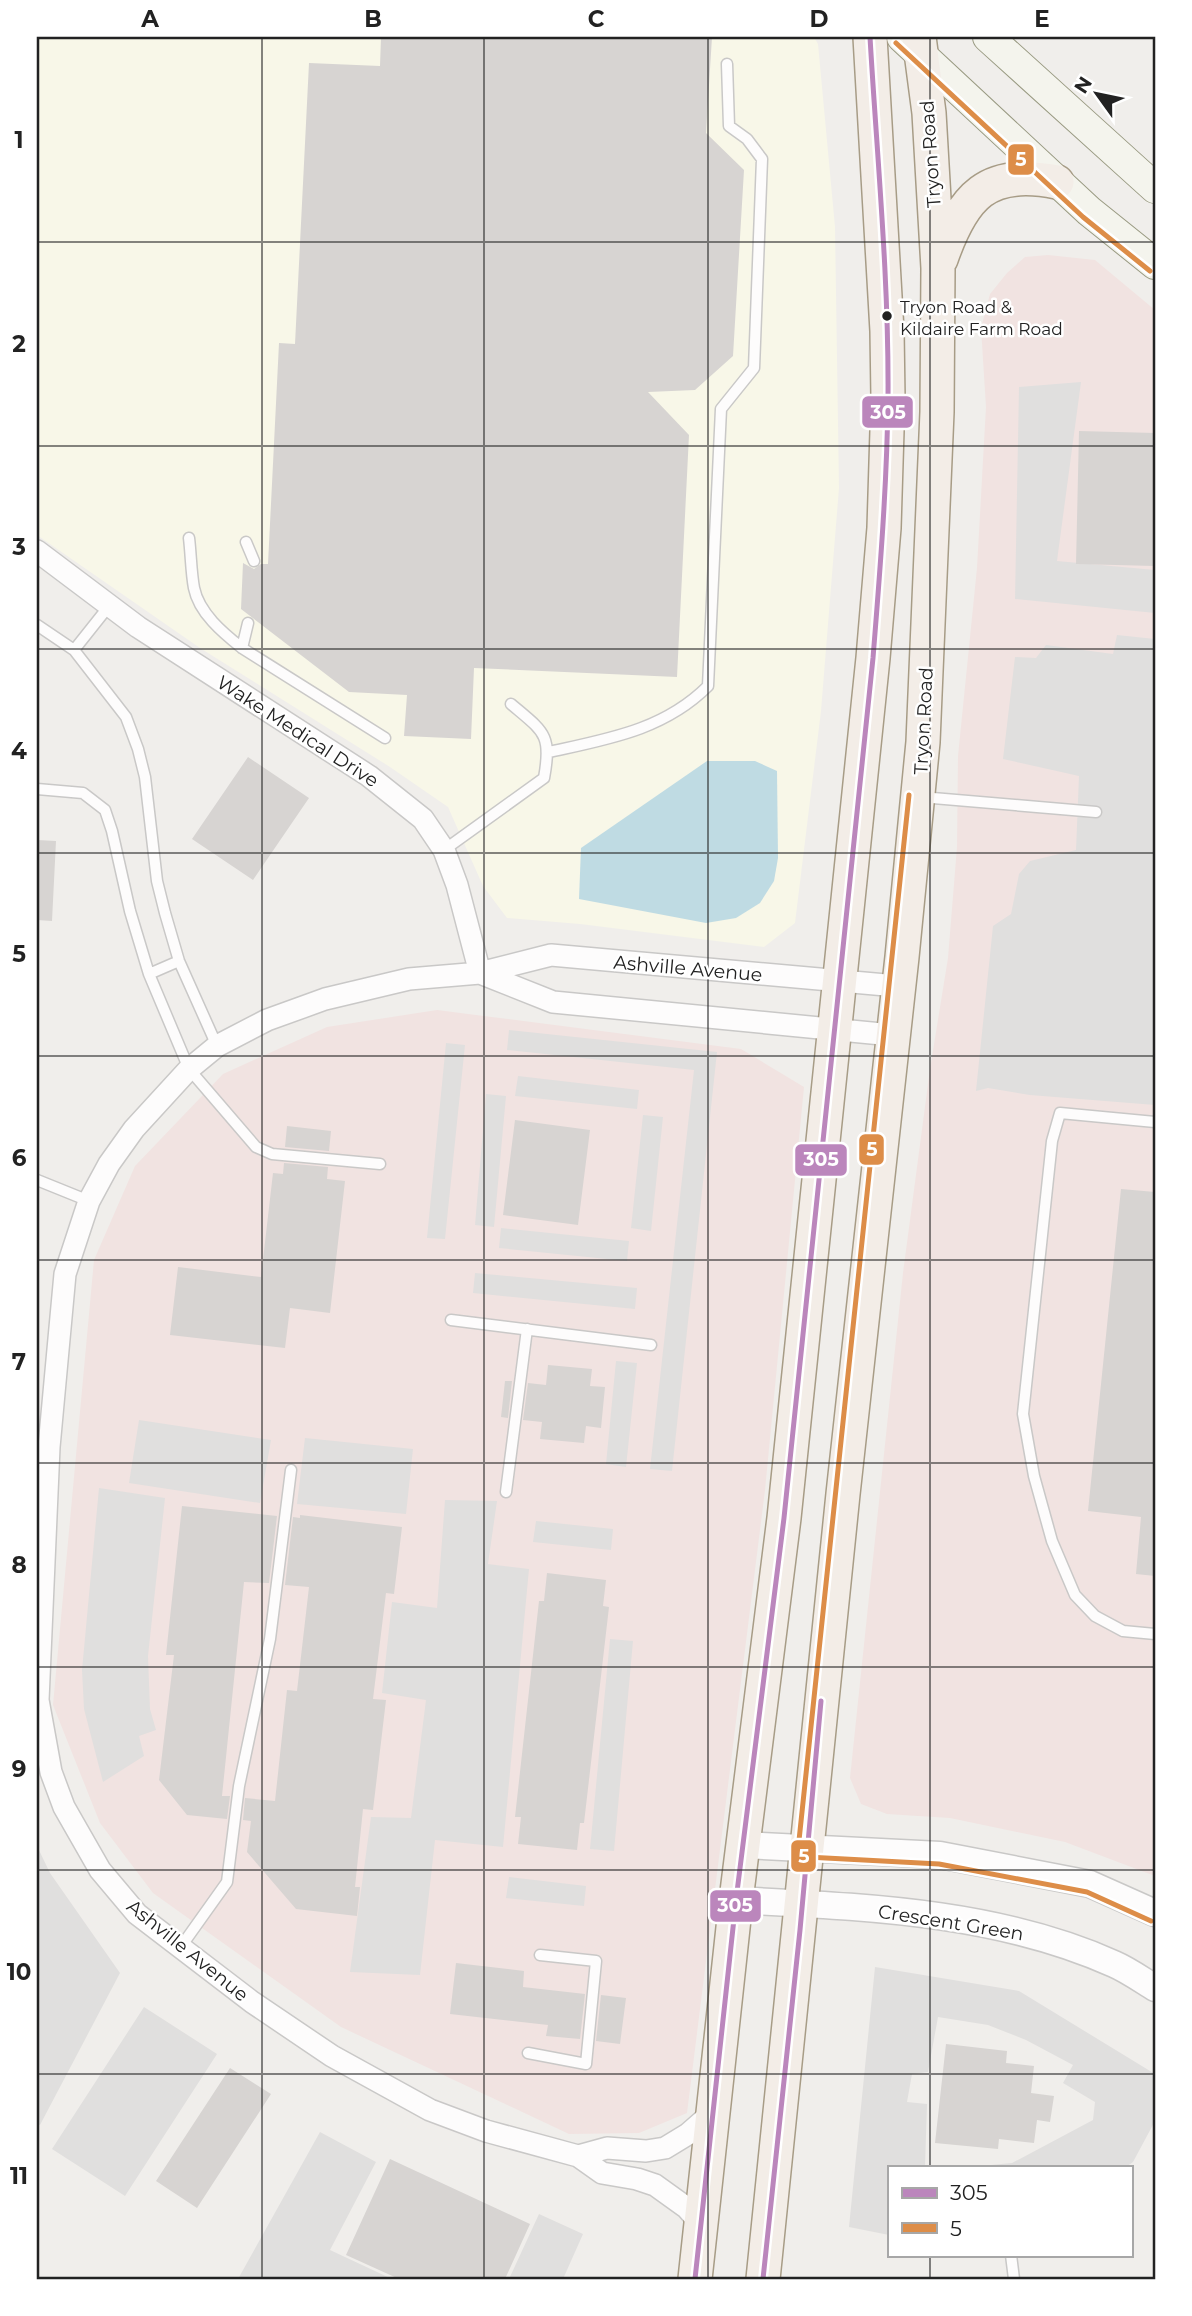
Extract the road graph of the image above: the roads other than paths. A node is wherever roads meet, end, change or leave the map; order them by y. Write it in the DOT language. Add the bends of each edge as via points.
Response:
graph roads {
  1 [pos="870,37"];
  2 [pos="988,37"];
  3 [pos="914,42"];
  4 [pos="727,64"];
  5 [pos="1057,182"];
  6 [pos="1155,188"];
  7 [pos="1155,264"];
  8 [pos="938,268"];
  9 [pos="189,538"];
  10 [pos="246,542"];
  11 [pos="37,551"];
  12 [pos="254,561"];
  13 [pos="109,606"];
  14 [pos="248,623"];
  15 [pos="37,625"];
  16 [pos="242,648"];
  17 [pos="74,650"];
  18 [pos="511,704"];
  19 [pos="385,738"];
  20 [pos="549,752"];
  21 [pos="37,789"];
  22 [pos="918,796"];
  23 [pos="1096,811"];
  24 [pos="444,850"];
  25 [pos="179,961"];
  26 [pos="480,973"];
  27 [pos="149,974"];
  28 [pos="839,982"];
  29 [pos="897,986"];
  30 [pos="836,1028"];
  31 [pos="892,1035"];
  32 [pos="217,1046"];
  33 [pos="189,1069"];
  34 [pos="1155,1122"];
  35 [pos="380,1164"];
  36 [pos="37,1180"];
  37 [pos="89,1201"];
  38 [pos="451,1320"];
  39 [pos="527,1329"];
  40 [pos="651,1345"];
  41 [pos="291,1470"];
  42 [pos="506,1492"];
  43 [pos="1155,1634"];
  44 [pos="743,1845"];
  45 [pos="807,1848"];
  46 [pos="736,1900"];
  47 [pos="802,1903"];
  48 [pos="1155,1913"];
  49 [pos="180,1948"];
  50 [pos="540,1955"];
  51 [pos="1155,1988"];
  52 [pos="528,2053"];
  53 [pos="712,2113"];
  54 [pos="578,2156"];
  55 [pos="701,2224"];
  56 [pos="1011,2256"];
  57 [pos="695,2279"];
  58 [pos="763,2279"];
  59 [pos="1014,2279"];
  1 -- 28 [label="main road" via="887,331 887,463 873,658"];
  2 -- 6 [label="main road"];
  3 -- 5 [label="main road"];
  3 -- 8 [label="main road, Tryon Road" via="929,114"];
  4 -- 20 [label="lane" via="729,126 747,139 762,159 754,368 721,409 708,686 691,703 634,732"];
  5 -- 7 [label="main road"];
  5 -- 8 [label="main road" via="1017,178 976,195 952,227"];
  8 -- 22 [label="main road, Tryon Road" via="937,412"];
  9 -- 16 [label="lane" via="194,590 210,618"];
  10 -- 12 [label="lane"];
  11 -- 13 [label="street, Wake Medical Drive"];
  13 -- 17 [label="lane"];
  13 -- 24 [label="street, Wake Medical Drive" via="369,776 423,819"];
  14 -- 16 [label="lane"];
  15 -- 17 [label="lane"];
  16 -- 19 [label="lane"];
  17 -- 25 [label="lane" via="126,717 138,748 157,881"];
  18 -- 20 [label="lane" via="543,731"];
  20 -- 24 [label="lane" via="544,778"];
  21 -- 27 [label="lane" via="83,793 105,810"];
  22 -- 23 [label="lane"];
  22 -- 29 [label="main road, Tryon Road"];
  24 -- 26 [label="street, Wake Medical Drive"];
  25 -- 27 [label="lane"];
  25 -- 32 [label="lane"];
  26 -- 28 [label="street, Ashville Avenue" via="551,955"];
  26 -- 30 [label="street, Ashville Avenue" via="553,1002"];
  26 -- 32 [label="street, Ashville Avenue" via="409,979 325,999 267,1020"];
  27 -- 33 [label="lane"];
  28 -- 29 [label="street, Ashville Avenue"];
  28 -- 30 [label="main road"];
  29 -- 31 [label="main road, Tryon Road"];
  30 -- 31 [label="street, Ashville Avenue"];
  30 -- 44 [label="main road" via="784,1518"];
  31 -- 45 [label="main road, Tryon Road"];
  32 -- 33 [label="street, Ashville Avenue"];
  33 -- 35 [label="lane" via="257,1147 272,1154"];
  33 -- 37 [label="street, Ashville Avenue" via="134,1129"];
  34 -- 43 [label="lane" via="1060,1113 1052,1141 1023,1414 1052,1541 1075,1595 1095,1616 1124,1631"];
  36 -- 37 [label="lane"];
  37 -- 49 [label="street, Ashville Avenue" via="65,1274 57,1351 48,1447 38,1700 51,1772 84,1846 137,1914"];
  38 -- 39 [label="lane"];
  39 -- 40 [label="lane"];
  39 -- 42 [label="lane"];
  41 -- 49 [label="lane" via="270,1639 239,1786 227,1882"];
  44 -- 45 [label="street"];
  44 -- 46 [label="main road"];
  45 -- 47 [label="main road, Tryon Road"];
  45 -- 48 [label="street" via="940,1855 1090,1884"];
  46 -- 47 [label="street, Crescent Green"];
  46 -- 53 [label="main road"];
  47 -- 51 [label="street, Crescent Green" via="916,1912 1008,1928 1116,1965"];
  47 -- 58 [label="main road, Tryon Road"];
  49 -- 54 [label="street, Ashville Avenue" via="332,2056 430,2110"];
  50 -- 52 [label="lane" via="596,1961 586,2064"];
  53 -- 54 [label="street, Ashville Avenue" via="665,2148 607,2148"];
  53 -- 55 [label="main road"];
  54 -- 55 [label="street, Ashville Avenue" via="602,2174 655,2185"];
  55 -- 57 [label="main road"];
  56 -- 59 [label="lane"];
}
